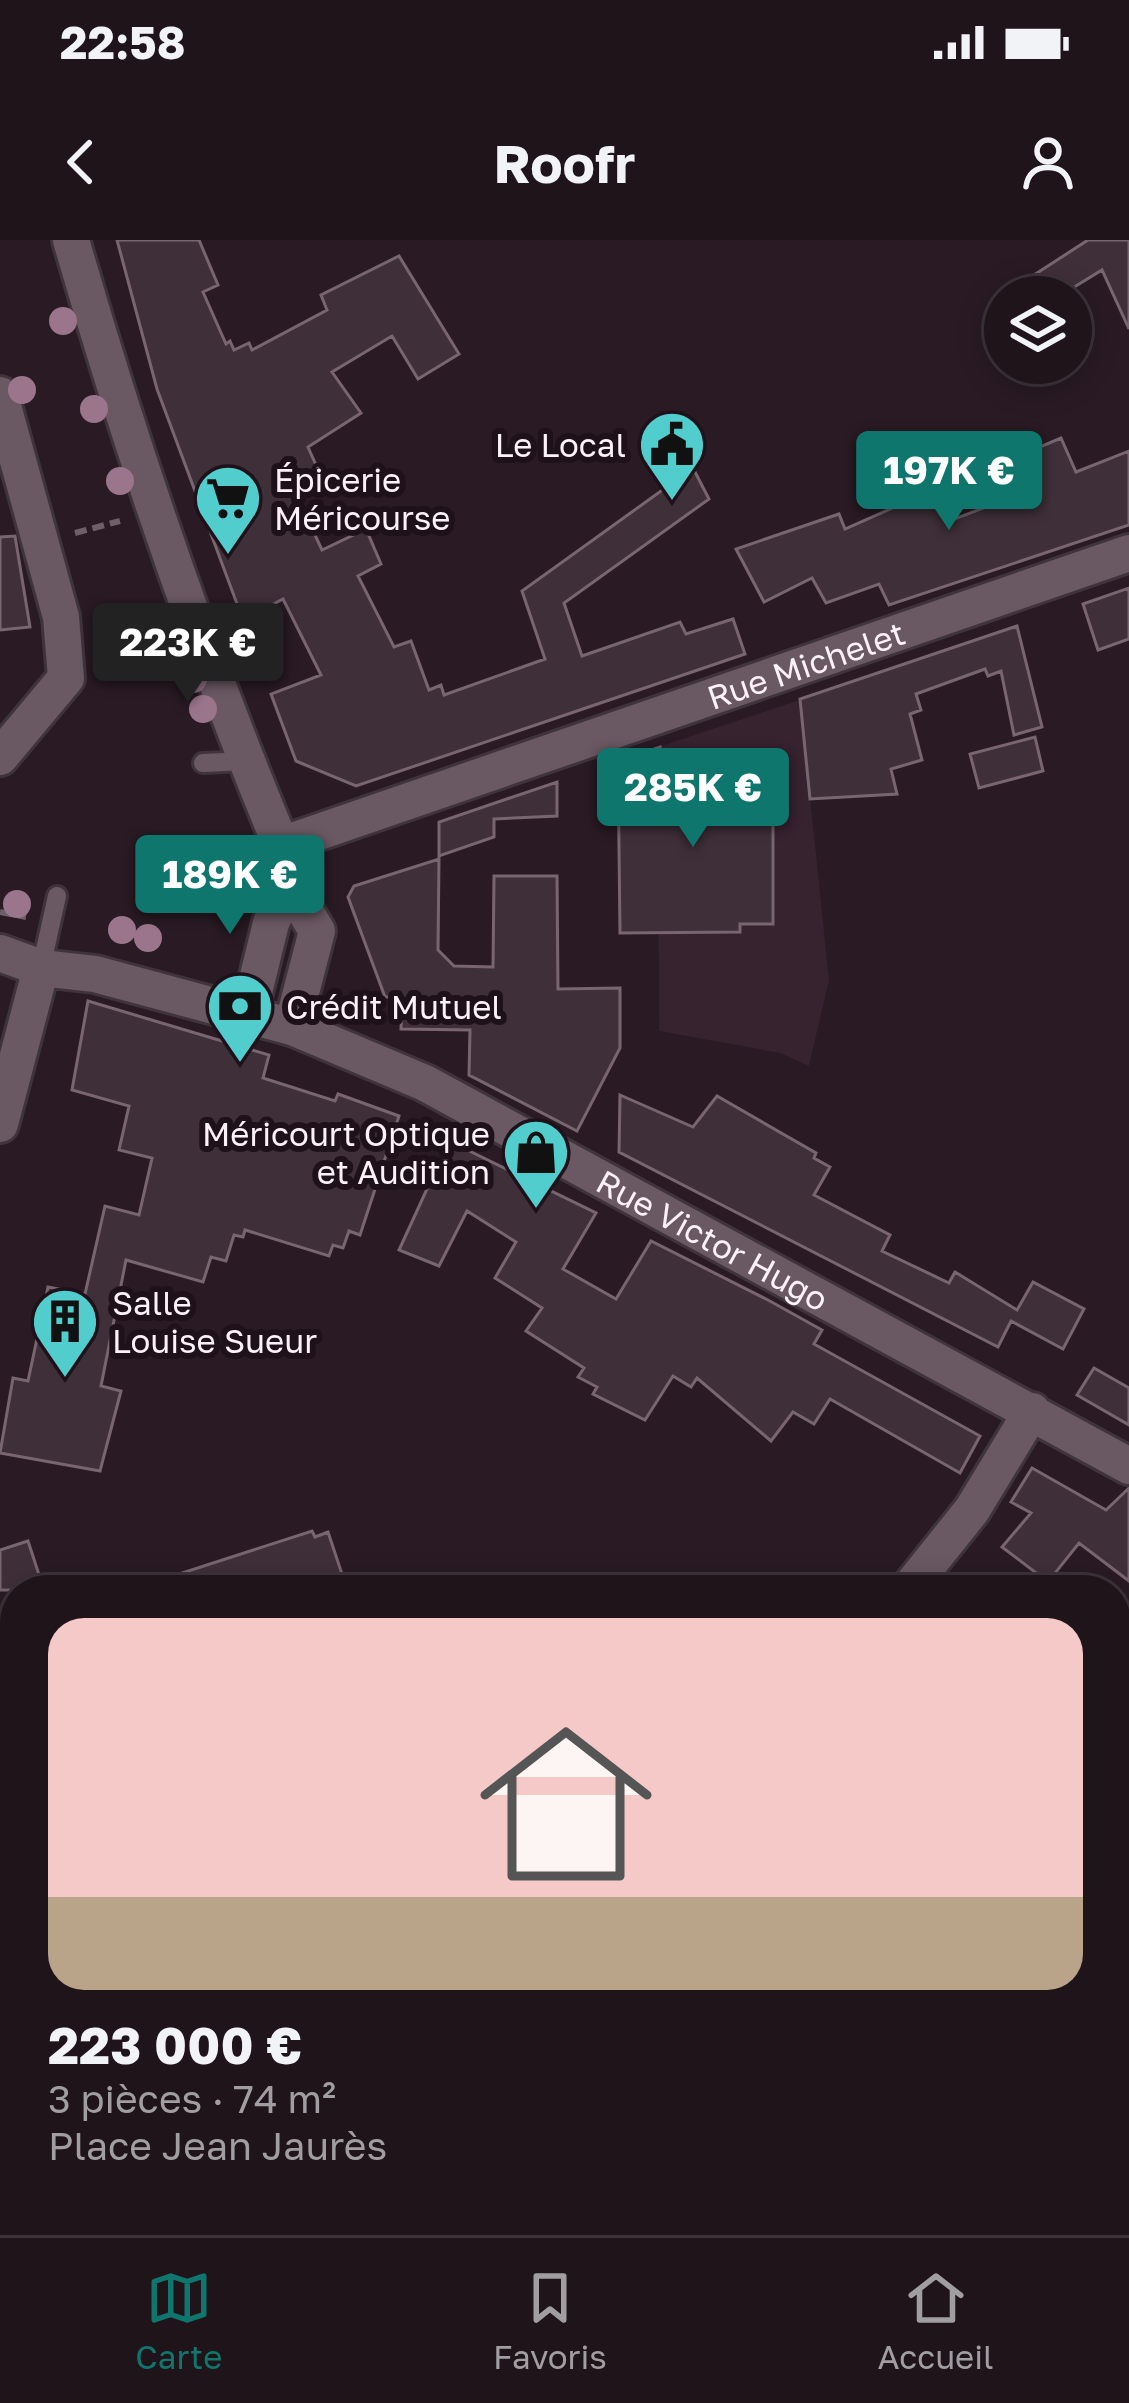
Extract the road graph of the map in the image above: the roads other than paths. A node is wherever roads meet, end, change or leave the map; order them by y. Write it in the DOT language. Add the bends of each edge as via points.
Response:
graph roads {
  1 [pos="70,240"];
  2 [pos="0,395"];
  3 [pos="1129,553"];
  4 [pos="0,757"];
  5 [pos="246,761"];
  6 [pos="202,763"];
  7 [pos="281,845"];
  8 [pos="289,884"];
  9 [pos="57,896"];
  10 [pos="0,953"];
  11 [pos="41,968"];
  12 [pos="248,1017"];
  13 [pos="292,1027"];
  14 [pos="0,1124"];
  15 [pos="1032,1411"];
  16 [pos="1129,1466"];
  17 [pos="920,1575"];
  1 -- 5 [label="street"];
  2 -- 4 [label="street" via="61,617 66,678"];
  3 -- 7 [label="street, Rue Michelet"];
  5 -- 6 [label="lane"];
  5 -- 7 [label="street"];
  7 -- 8 [label="street"];
  8 -- 12 [label="street" via="271,922"];
  8 -- 13 [label="street" via="317,931"];
  9 -- 11 [label="lane"];
  10 -- 11 [label="street, Rue Victor Hugo"];
  11 -- 12 [label="street, Rue Victor Hugo" via="95,974"];
  11 -- 14 [label="street"];
  12 -- 13 [label="street, Rue Victor Hugo"];
  13 -- 15 [label="street, Rue Victor Hugo" via="425,1083"];
  15 -- 16 [label="street, Rue Victor Hugo"];
  15 -- 17 [label="street" via="972,1510"];
}
